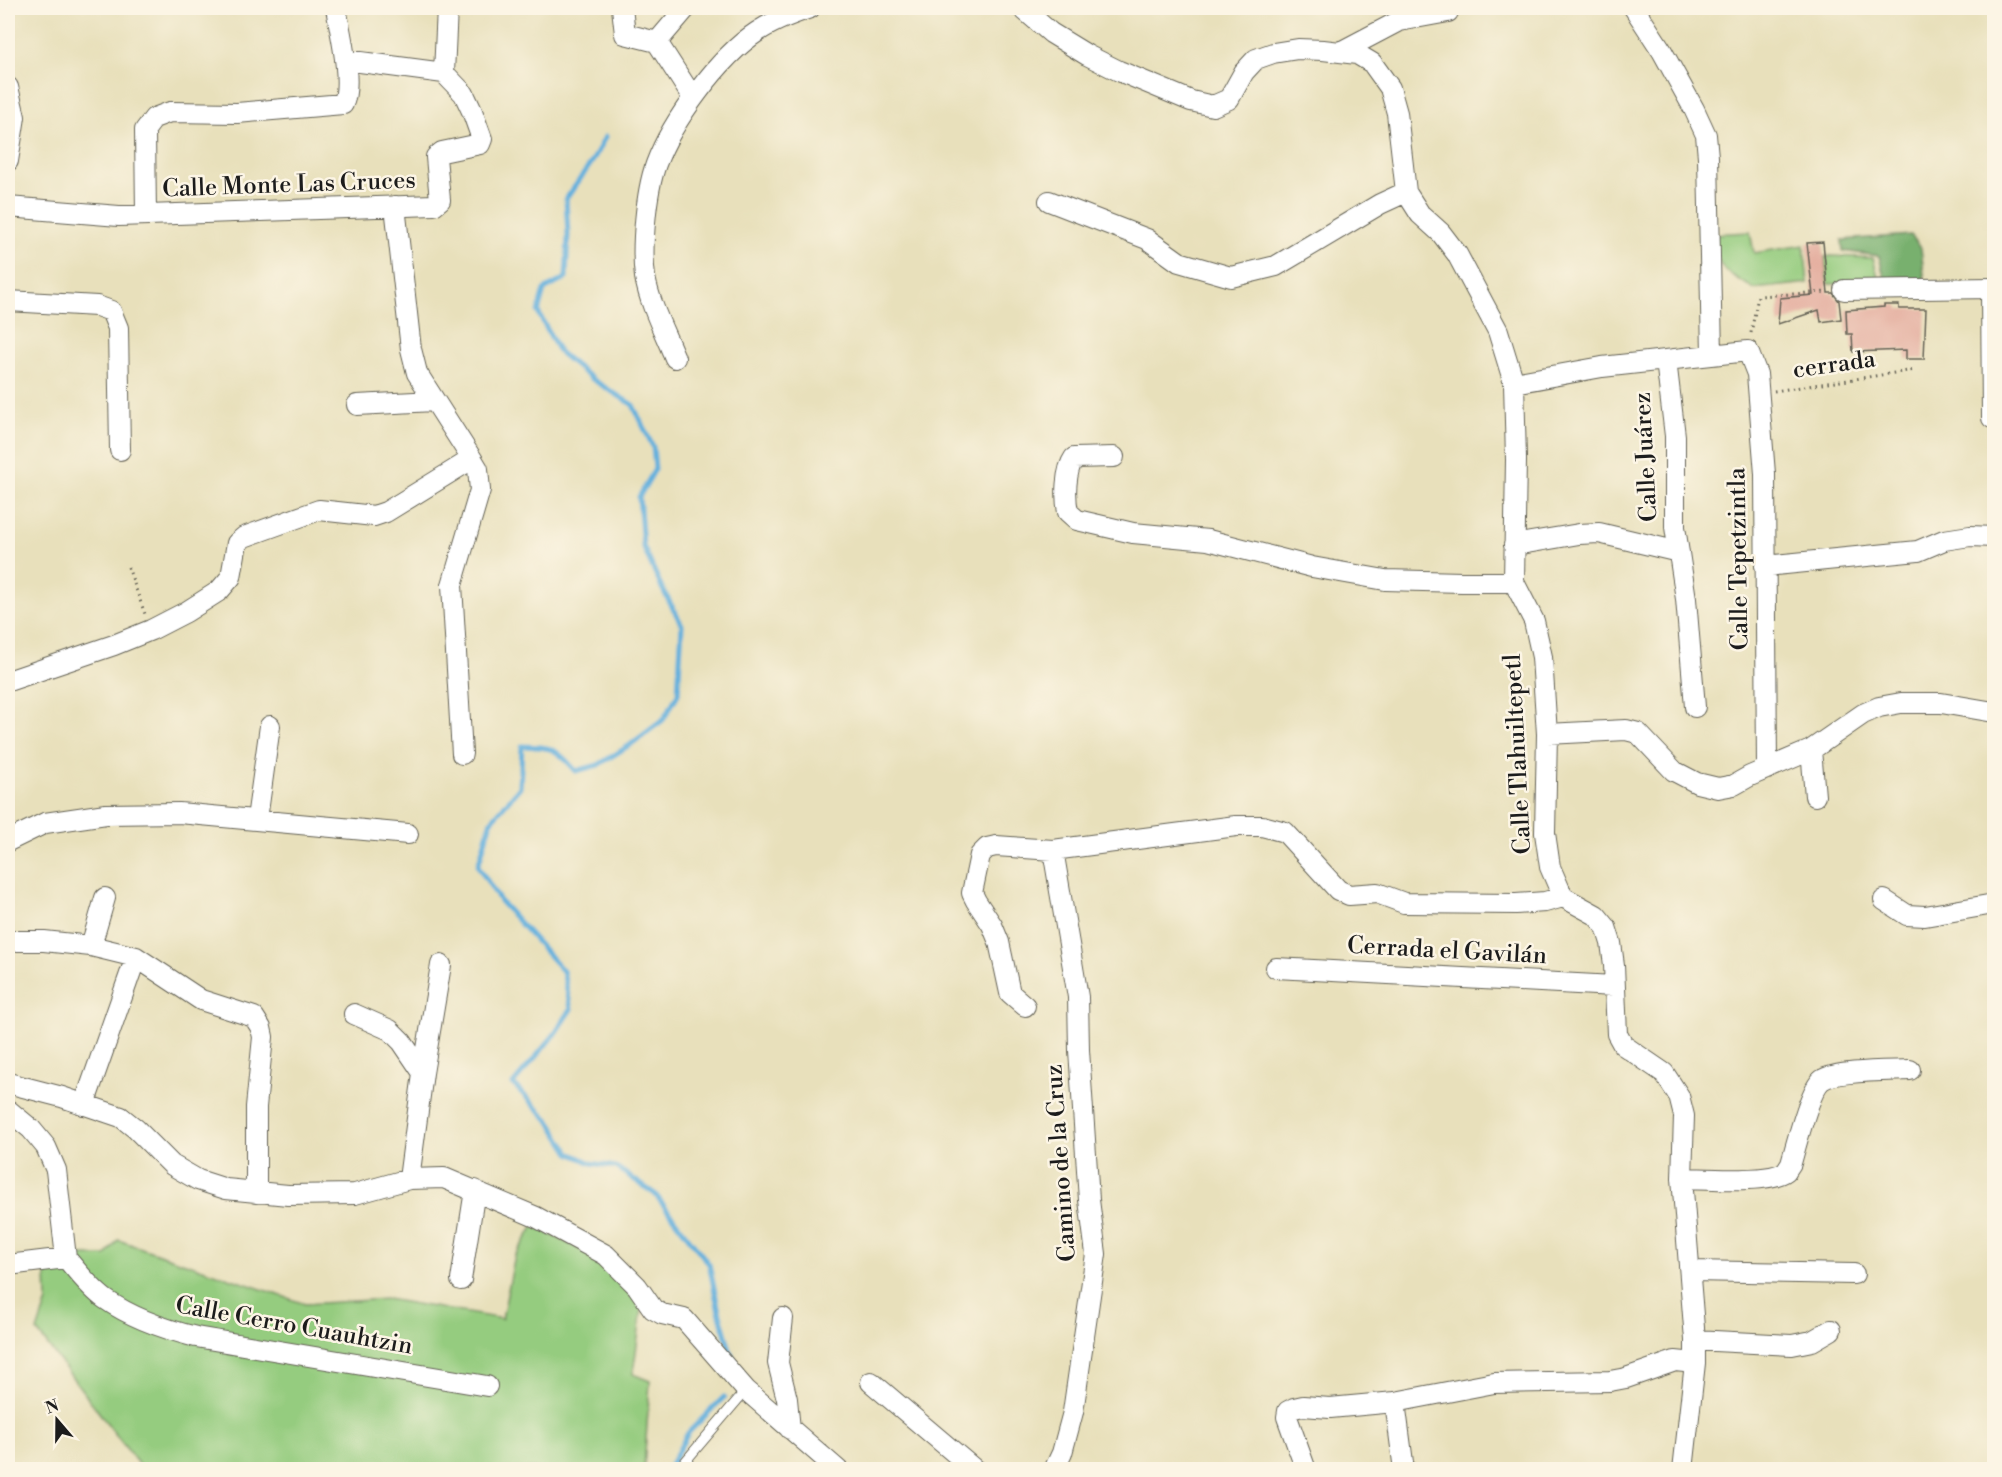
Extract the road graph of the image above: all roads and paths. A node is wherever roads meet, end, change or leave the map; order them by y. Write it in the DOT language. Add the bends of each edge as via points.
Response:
graph roads {
  1 [pos="336,8"];
  2 [pos="447,8"];
  3 [pos="622,8"];
  4 [pos="686,8"];
  5 [pos="810,8"];
  6 [pos="1022,8"];
  7 [pos="1636,8"];
  8 [pos="1448,12"];
  9 [pos="657,42"];
  10 [pos="1342,51"];
  11 [pos="345,60"];
  12 [pos="444,73"];
  13 [pos="8,87"];
  14 [pos="693,98"];
  15 [pos="8,160"];
  16 [pos="1406,192"];
  17 [pos="1048,201"];
  18 [pos="395,206"];
  19 [pos="8,207"];
  20 [pos="146,214"];
  21 [pos="1993,288"];
  22 [pos="1844,290"];
  23 [pos="8,301"];
  24 [pos="1748,351"];
  25 [pos="1712,355"];
  26 [pos="675,358"];
  27 [pos="1665,360"];
  28 [pos="1915,370"];
  29 [pos="1514,383"];
  30 [pos="1759,393"];
  31 [pos="434,401"];
  32 [pos="357,405"];
  33 [pos="1992,418"];
  34 [pos="120,450"];
  35 [pos="1114,457"];
  36 [pos="472,459"];
  37 [pos="1995,537"];
  38 [pos="1514,545"];
  39 [pos="1679,552"];
  40 [pos="1765,566"];
  41 [pos="128,567"];
  42 [pos="1514,582"];
  43 [pos="151,630"];
  44 [pos="8,681"];
  45 [pos="1695,707"];
  46 [pos="1995,712"];
  47 [pos="270,726"];
  48 [pos="1547,734"];
  49 [pos="1811,750"];
  50 [pos="462,754"];
  51 [pos="1767,769"];
  52 [pos="1815,796"];
  53 [pos="257,819"];
  54 [pos="408,834"];
  55 [pos="8,841"];
  56 [pos="1053,850"];
  57 [pos="1563,897"];
  58 [pos="105,898"];
  59 [pos="1884,900"];
  60 [pos="1995,904"];
  61 [pos="8,941"];
  62 [pos="91,946"];
  63 [pos="136,957"];
  64 [pos="441,965"];
  65 [pos="1276,968"];
  66 [pos="1614,986"];
  67 [pos="1024,1006"];
  68 [pos="354,1014"];
  69 [pos="1910,1070"];
  70 [pos="423,1073"];
  71 [pos="8,1083"];
  72 [pos="84,1104"];
  73 [pos="8,1110"];
  74 [pos="1682,1178"];
  75 [pos="409,1179"];
  76 [pos="475,1191"];
  77 [pos="256,1193"];
  78 [pos="66,1258"];
  79 [pos="8,1265"];
  80 [pos="1690,1270"];
  81 [pos="1854,1274"];
  82 [pos="461,1280"];
  83 [pos="783,1318"];
  84 [pos="1831,1330"];
  85 [pos="1695,1341"];
  86 [pos="1695,1363"];
  87 [pos="871,1382"];
  88 [pos="487,1386"];
  89 [pos="746,1390"];
  90 [pos="1395,1402"];
  91 [pos="790,1429"];
  92 [pos="678,1470"];
  93 [pos="838,1470"];
  94 [pos="975,1470"];
  95 [pos="1054,1470"];
  96 [pos="1306,1470"];
  97 [pos="1404,1470"];
  98 [pos="1683,1470"];
  1 -- 11 [label="street"];
  2 -- 12 [label="street"];
  3 -- 9 [label="street" via="626,34"];
  4 -- 9 [label="street"];
  5 -- 14 [label="street" via="758,31 736,47"];
  6 -- 10 [label="street, Calle Tlahuiltepetl" via="1051,33 1119,71 1175,96 1213,106 1229,99 1256,59 1298,49"];
  7 -- 25 [label="street" via="1706,135"];
  8 -- 10 [label="street" via="1399,21"];
  9 -- 14 [label="street"];
  10 -- 16 [label="street, Calle Tlahuiltepetl" via="1372,63 1390,88 1397,113"];
  11 -- 12 [label="street"];
  11 -- 20 [label="street" via="347,96 343,104 237,113 170,112 154,118 145,130"];
  12 -- 18 [label="street, Calle Monte Las Cruces" via="464,94 482,139 480,144 442,152 436,157 440,200 434,205"];
  13 -- 15 [label="street" via="15,117"];
  14 -- 26 [label="street" via="656,164 645,228 645,276 650,300"];
  16 -- 17 [label="street" via="1276,266 1231,277 1179,262 1147,239"];
  16 -- 29 [label="street, Calle Tlahuiltepetl" via="1462,262 1498,332"];
  18 -- 20 [label="street, Calle Monte Las Cruces"];
  18 -- 31 [label="street" via="411,349 417,373"];
  19 -- 20 [label="street, Calle Monte Las Cruces" via="119,216"];
  21 -- 22 [label="street"];
  21 -- 33 [label="street"];
  22 -- 24 [label="path" via="1758,296"];
  23 -- 34 [label="street" via="97,306 111,311 118,328"];
  24 -- 25 [label="street"];
  24 -- 30 [label="street, Calle Tepetzintla"];
  25 -- 27 [label="street"];
  27 -- 29 [label="street"];
  27 -- 39 [label="street, Calle Juárez" via="1675,436 1675,527"];
  28 -- 30 [label="path, cerrada"];
  29 -- 38 [label="street, Calle Tlahuiltepetl"];
  30 -- 40 [label="street, Calle Tepetzintla" via="1765,474"];
  31 -- 32 [label="street"];
  31 -- 36 [label="street"];
  35 -- 42 [label="street" via="1082,456 1070,464 1066,501 1068,512 1077,520 1132,533 1208,540 1312,567 1385,580"];
  36 -- 43 [label="street" via="386,512 374,516 319,510 244,537 237,543 231,577 219,591"];
  36 -- 50 [label="street" via="478,469 480,490 452,585"];
  37 -- 40 [label="street" via="1944,540 1918,551"];
  38 -- 39 [label="street, Calle Juárez" via="1599,533"];
  38 -- 42 [label="street, Calle Tlahuiltepetl"];
  39 -- 45 [label="street, Calle Juárez"];
  40 -- 51 [label="street, Calle Tepetzintla"];
  41 -- 43 [label="path"];
  42 -- 48 [label="street, Calle Tlahuiltepetl" via="1534,621 1542,657"];
  43 -- 44 [label="street"];
  46 -- 49 [label="street" via="1941,703 1879,707"];
  47 -- 53 [label="street"];
  48 -- 51 [label="street" via="1626,730 1638,733 1674,771 1718,788"];
  48 -- 57 [label="street, Calle Tlahuiltepetl" via="1545,833 1550,867"];
  49 -- 51 [label="street"];
  49 -- 52 [label="street"];
  53 -- 54 [label="street"];
  53 -- 55 [label="street" via="178,813 106,814 45,823"];
  56 -- 57 [label="street" via="1262,826 1285,832 1338,890 1349,895 1377,893 1404,903 1516,904"];
  56 -- 67 [label="street" via="987,848 980,855 972,893 999,942 1010,993"];
  56 -- 95 [label="street, Camino de la Cruz" via="1078,997 1089,1200 1096,1254 1073,1412"];
  57 -- 66 [label="street" via="1596,915 1606,927"];
  58 -- 62 [label="street"];
  59 -- 60 [label="street" via="1907,915 1925,916"];
  61 -- 62 [label="street"];
  62 -- 63 [label="street"];
  63 -- 72 [label="street"];
  63 -- 77 [label="street" via="201,1000 254,1017 261,1028"];
  64 -- 70 [label="street"];
  65 -- 66 [label="street, Cerrada el Gavilán"];
  66 -- 74 [label="street" via="1617,1034 1623,1045 1664,1073 1679,1095 1685,1130"];
  68 -- 70 [label="street" via="390,1030"];
  69 -- 74 [label="street" via="1846,1074 1822,1080 1812,1096 1791,1163 1778,1174 1749,1179"];
  70 -- 75 [label="street"];
  71 -- 72 [label="street"];
  72 -- 77 [label="street" via="122,1117 172,1165 198,1180"];
  73 -- 78 [label="street" via="46,1147 56,1170"];
  74 -- 80 [label="street"];
  75 -- 76 [label="street" via="444,1178"];
  75 -- 77 [label="street" via="355,1194"];
  76 -- 82 [label="street"];
  76 -- 89 [label="street" via="536,1217 606,1255 653,1309 684,1319"];
  78 -- 79 [label="street"];
  78 -- 88 [label="street, Calle Cerro Cuauhtzin" via="104,1298 162,1328"];
  80 -- 81 [label="street"];
  80 -- 85 [label="street"];
  83 -- 91 [label="street" via="778,1363"];
  84 -- 85 [label="street" via="1812,1341 1792,1345"];
  85 -- 86 [label="street"];
  86 -- 90 [label="street" via="1675,1361 1610,1382 1494,1383"];
  86 -- 98 [label="street"];
  87 -- 94 [label="street"];
  89 -- 91 [label="street"];
  89 -- 92 [label="lane"];
  90 -- 96 [label="street" via="1330,1408 1303,1406 1288,1411 1289,1425"];
  90 -- 97 [label="street"];
  91 -- 93 [label="street"];
}
